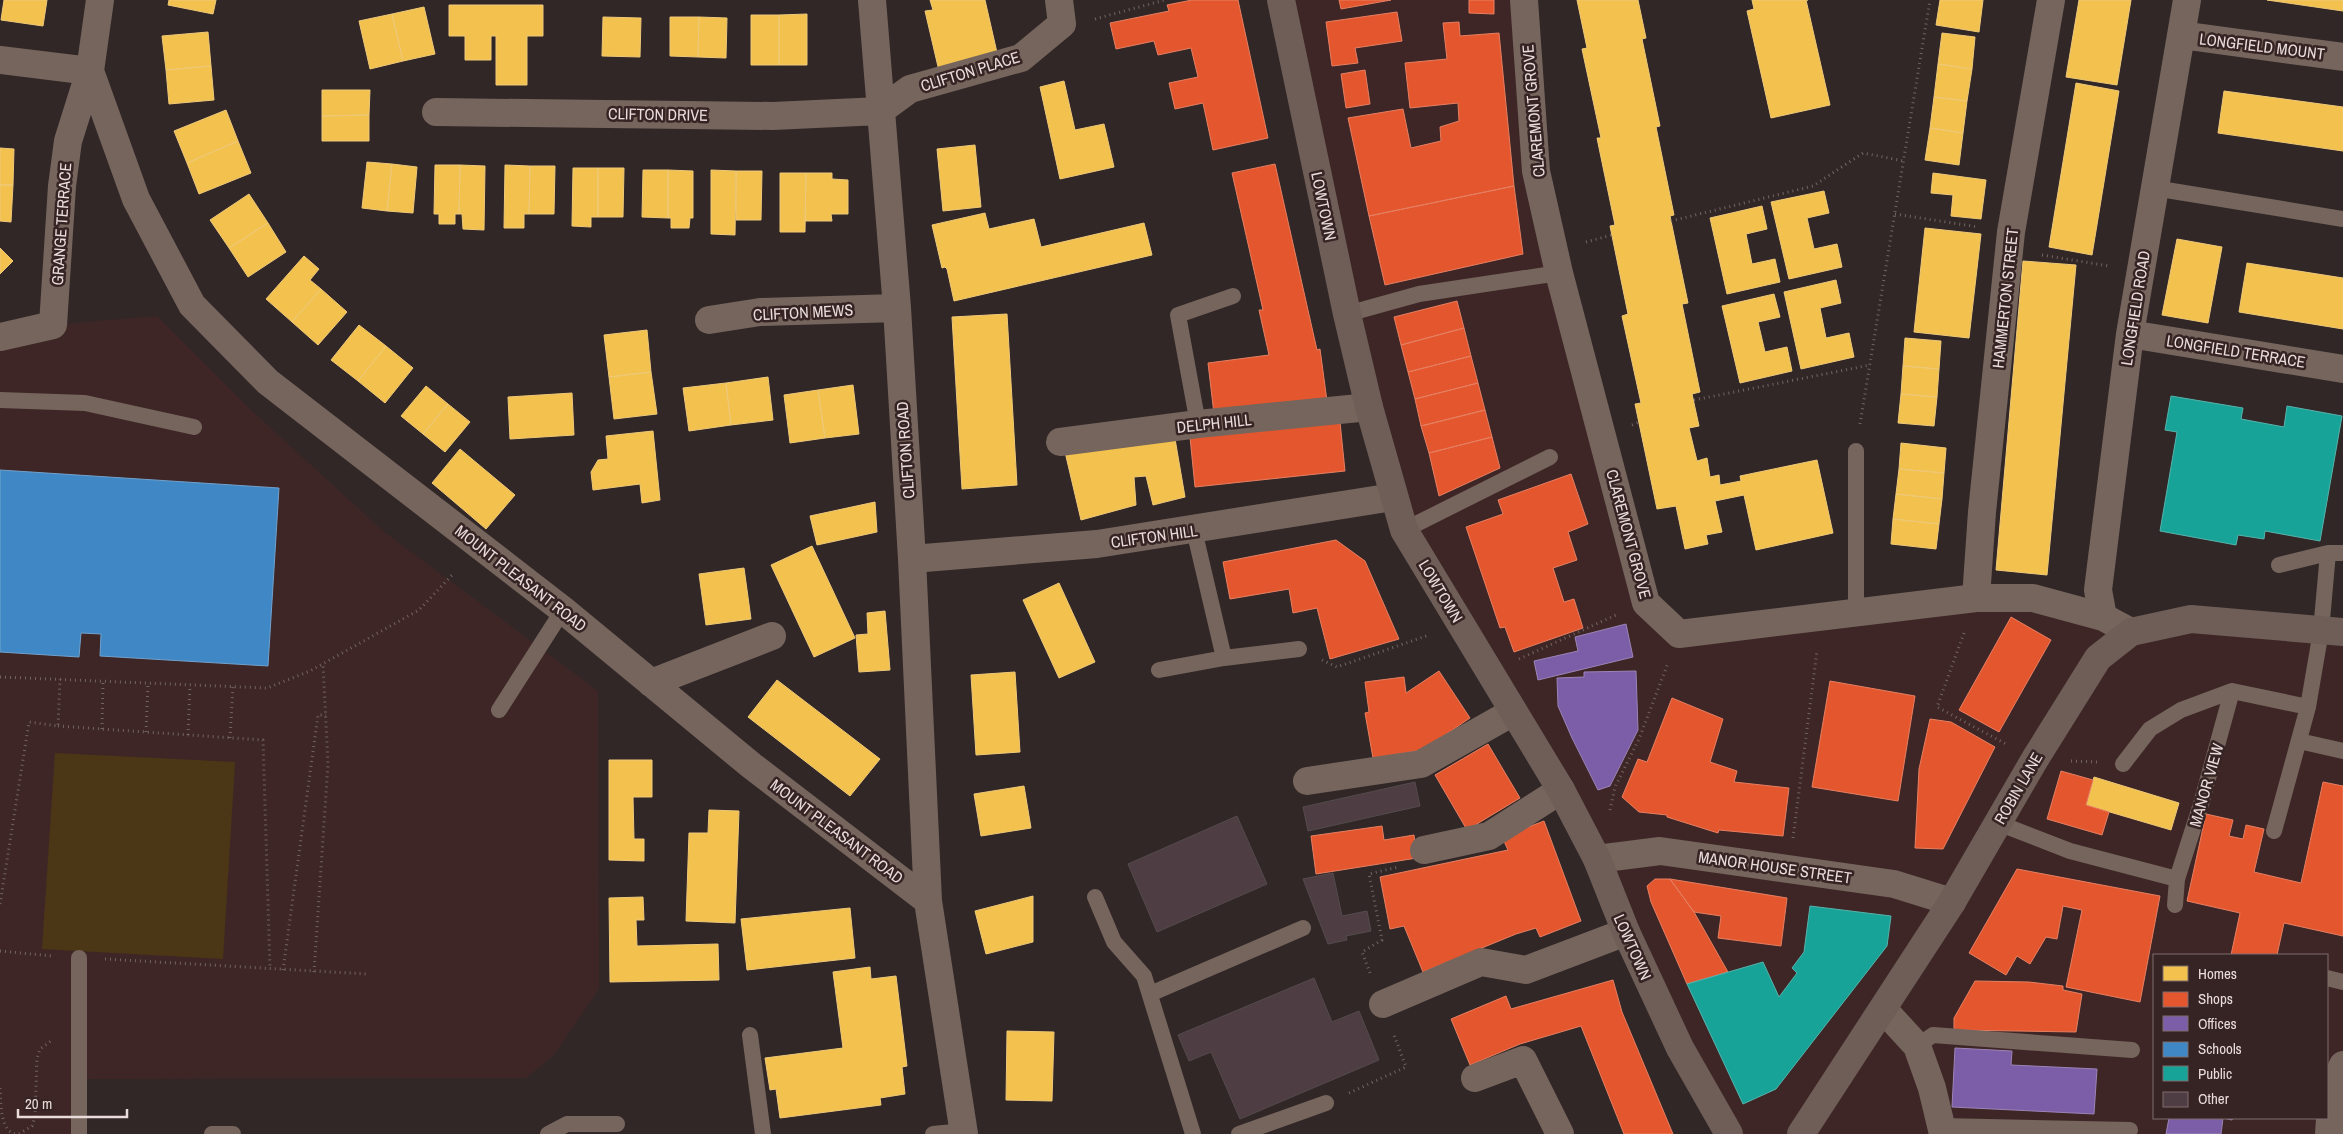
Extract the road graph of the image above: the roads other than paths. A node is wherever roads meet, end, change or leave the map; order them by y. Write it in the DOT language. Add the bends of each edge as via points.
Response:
graph roads {
  1 [pos="100,0"];
  2 [pos="872,0"];
  3 [pos="1059,0"];
  4 [pos="1281,0"];
  5 [pos="1524,0"];
  6 [pos="2051,0"];
  7 [pos="2187,0"];
  8 [pos="2181,36"];
  9 [pos="2343,57"];
  10 [pos="0,60"];
  11 [pos="90,71"];
  12 [pos="880,111"];
  13 [pos="436,112"];
  14 [pos="2154,188"];
  15 [pos="2343,219"];
  16 [pos="1560,273"];
  17 [pos="1233,296"];
  18 [pos="897,308"];
  19 [pos="1347,314"];
  20 [pos="709,320"];
  21 [pos="2130,334"];
  22 [pos="0,337"];
  23 [pos="2343,369"];
  24 [pos="0,400"];
  25 [pos="1369,408"];
  26 [pos="1198,424"];
  27 [pos="194,427"];
  28 [pos="1060,442"];
  29 [pos="1856,451"];
  30 [pos="1550,457"];
  31 [pos="1393,497"];
  32 [pos="1194,530"];
  33 [pos="1404,530"];
  34 [pos="2335,553"];
  35 [pos="912,559"];
  36 [pos="2279,565"];
  37 [pos="1976,598"];
  38 [pos="563,610"];
  39 [pos="1856,613"];
  40 [pos="2103,617"];
  41 [pos="2131,632"];
  42 [pos="2332,632"];
  43 [pos="772,636"];
  44 [pos="1299,649"];
  45 [pos="1224,658"];
  46 [pos="1159,670"];
  47 [pos="651,684"];
  48 [pos="2232,691"];
  49 [pos="2308,707"];
  50 [pos="499,710"];
  51 [pos="1512,712"];
  52 [pos="2299,741"];
  53 [pos="2343,751"];
  54 [pos="2123,764"];
  55 [pos="1307,781"];
  56 [pos="1561,790"];
  57 [pos="1998,822"];
  58 [pos="2274,831"];
  59 [pos="1424,850"];
  60 [pos="1597,859"];
  61 [pos="2177,879"];
  62 [pos="1095,897"];
  63 [pos="928,901"];
  64 [pos="1952,902"];
  65 [pos="2175,905"];
  66 [pos="1303,928"];
  67 [pos="1626,932"];
  68 [pos="79,958"];
  69 [pos="2328,978"];
  70 [pos="2343,982"];
  71 [pos="1150,994"];
  72 [pos="1383,1004"];
  73 [pos="1883,1009"];
  74 [pos="750,1035"];
  75 [pos="1917,1046"];
  76 [pos="2132,1050"];
  77 [pos="2343,1065"];
  78 [pos="1475,1078"];
  79 [pos="1326,1103"];
  80 [pos="617,1124"];
  81 [pos="1942,1130"];
  82 [pos="2130,1130"];
  83 [pos="964,1132"];
  84 [pos="79,1134"];
  85 [pos="212,1134"];
  86 [pos="233,1134"];
  87 [pos="548,1134"];
  88 [pos="762,1134"];
  89 [pos="933,1134"];
  90 [pos="1193,1134"];
  91 [pos="1239,1134"];
  92 [pos="1560,1134"];
  93 [pos="1729,1134"];
  94 [pos="1801,1134"];
  95 [pos="2329,1134"];
  1 -- 11 [label="street, MOUNT PLEASANT ROAD"];
  2 -- 12 [label="street, CLIFTON ROAD"];
  3 -- 12 [label="street, CLIFTON PLACE" via="1062,24 1021,58 910,89"];
  4 -- 19 [label="main road, LOWTOWN"];
  5 -- 16 [label="street, CLAREMONT GROVE" via="1536,171"];
  6 -- 37 [label="street, HAMMERTON STREET" via="2010,241"];
  7 -- 8 [label="street, LONGFIELD ROAD"];
  8 -- 9 [label="street, LONGFIELD MOUNT"];
  8 -- 14 [label="street, LONGFIELD ROAD"];
  10 -- 11 [label="street"];
  11 -- 22 [label="street, GRANGE TERRACE" via="68,141 53,325"];
  11 -- 38 [label="street, MOUNT PLEASANT ROAD" via="136,199 192,305 268,382"];
  12 -- 13 [label="street, CLIFTON DRIVE" via="773,116"];
  12 -- 18 [label="street, CLIFTON ROAD"];
  14 -- 15 [label="lane"];
  14 -- 21 [label="street, LONGFIELD ROAD"];
  16 -- 19 [label="lane" via="1419,294"];
  16 -- 39 [label="street, CLAREMONT GROVE" via="1646,603 1679,634"];
  17 -- 26 [label="lane" via="1178,315"];
  18 -- 20 [label="street, CLIFTON MEWS" via="760,312"];
  18 -- 35 [label="street, CLIFTON ROAD"];
  19 -- 25 [label="main road, LOWTOWN"];
  21 -- 23 [label="street, LONGFIELD TERRACE"];
  21 -- 40 [label="street, LONGFIELD ROAD" via="2098,590"];
  24 -- 27 [label="lane" via="85,403"];
  25 -- 26 [label="street, DELPH HILL"];
  25 -- 31 [label="main road, LOWTOWN"];
  26 -- 28 [label="street, DELPH HILL"];
  29 -- 39 [label="lane"];
  30 -- 33 [label="lane"];
  31 -- 32 [label="street, CLIFTON HILL"];
  31 -- 33 [label="main road, LOWTOWN"];
  32 -- 35 [label="street, CLIFTON HILL" via="1097,544"];
  32 -- 45 [label="lane"];
  33 -- 51 [label="main road, LOWTOWN"];
  34 -- 36 [label="lane"];
  34 -- 42 [label="lane"];
  35 -- 63 [label="street, CLIFTON ROAD"];
  37 -- 39 [label="street"];
  37 -- 40 [label="street" via="2033,598"];
  38 -- 47 [label="street, MOUNT PLEASANT ROAD"];
  38 -- 50 [label="lane"];
  40 -- 41 [label="street"];
  41 -- 42 [label="main road, ROBIN LANE" via="2191,619"];
  41 -- 57 [label="main road, ROBIN LANE" via="2098,658"];
  42 -- 49 [label="lane"];
  43 -- 47 [label="street"];
  44 -- 45 [label="lane"];
  45 -- 46 [label="lane"];
  47 -- 63 [label="street, MOUNT PLEASANT ROAD"];
  48 -- 49 [label="lane"];
  48 -- 54 [label="lane" via="2182,710 2150,729"];
  48 -- 61 [label="lane, MANOR VIEW"];
  49 -- 52 [label="lane"];
  51 -- 55 [label="street" via="1421,764"];
  51 -- 56 [label="main road, LOWTOWN"];
  52 -- 53 [label="lane"];
  52 -- 58 [label="lane"];
  56 -- 59 [label="street" via="1489,836"];
  56 -- 60 [label="main road, LOWTOWN"];
  57 -- 61 [label="lane" via="2070,851"];
  57 -- 64 [label="main road, ROBIN LANE"];
  60 -- 64 [label="street, MANOR HOUSE STREET" via="1660,851 1894,884"];
  60 -- 67 [label="main road, LOWTOWN"];
  61 -- 65 [label="lane, MANOR VIEW"];
  62 -- 71 [label="lane" via="1114,942 1144,976"];
  63 -- 83 [label="street"];
  64 -- 73 [label="main road, ROBIN LANE"];
  66 -- 71 [label="lane"];
  67 -- 72 [label="street" via="1526,970 1481,962"];
  67 -- 93 [label="main road, LOWTOWN" via="1680,1048"];
  68 -- 84 [label="lane"];
  69 -- 70 [label="lane"];
  71 -- 90 [label="lane"];
  73 -- 75 [label="street"];
  73 -- 94 [label="main road, ROBIN LANE"];
  74 -- 88 [label="lane"];
  75 -- 76 [label="lane" via="1933,1035"];
  75 -- 81 [label="street"];
  77 -- 95 [label="street" via="2332,1090"];
  78 -- 92 [label="street" via="1523,1060"];
  79 -- 91 [label="lane"];
  80 -- 87 [label="lane" via="567,1124"];
  81 -- 82 [label="lane"];
  83 -- 89 [label="lane"];
  85 -- 86 [label="lane"];
}
